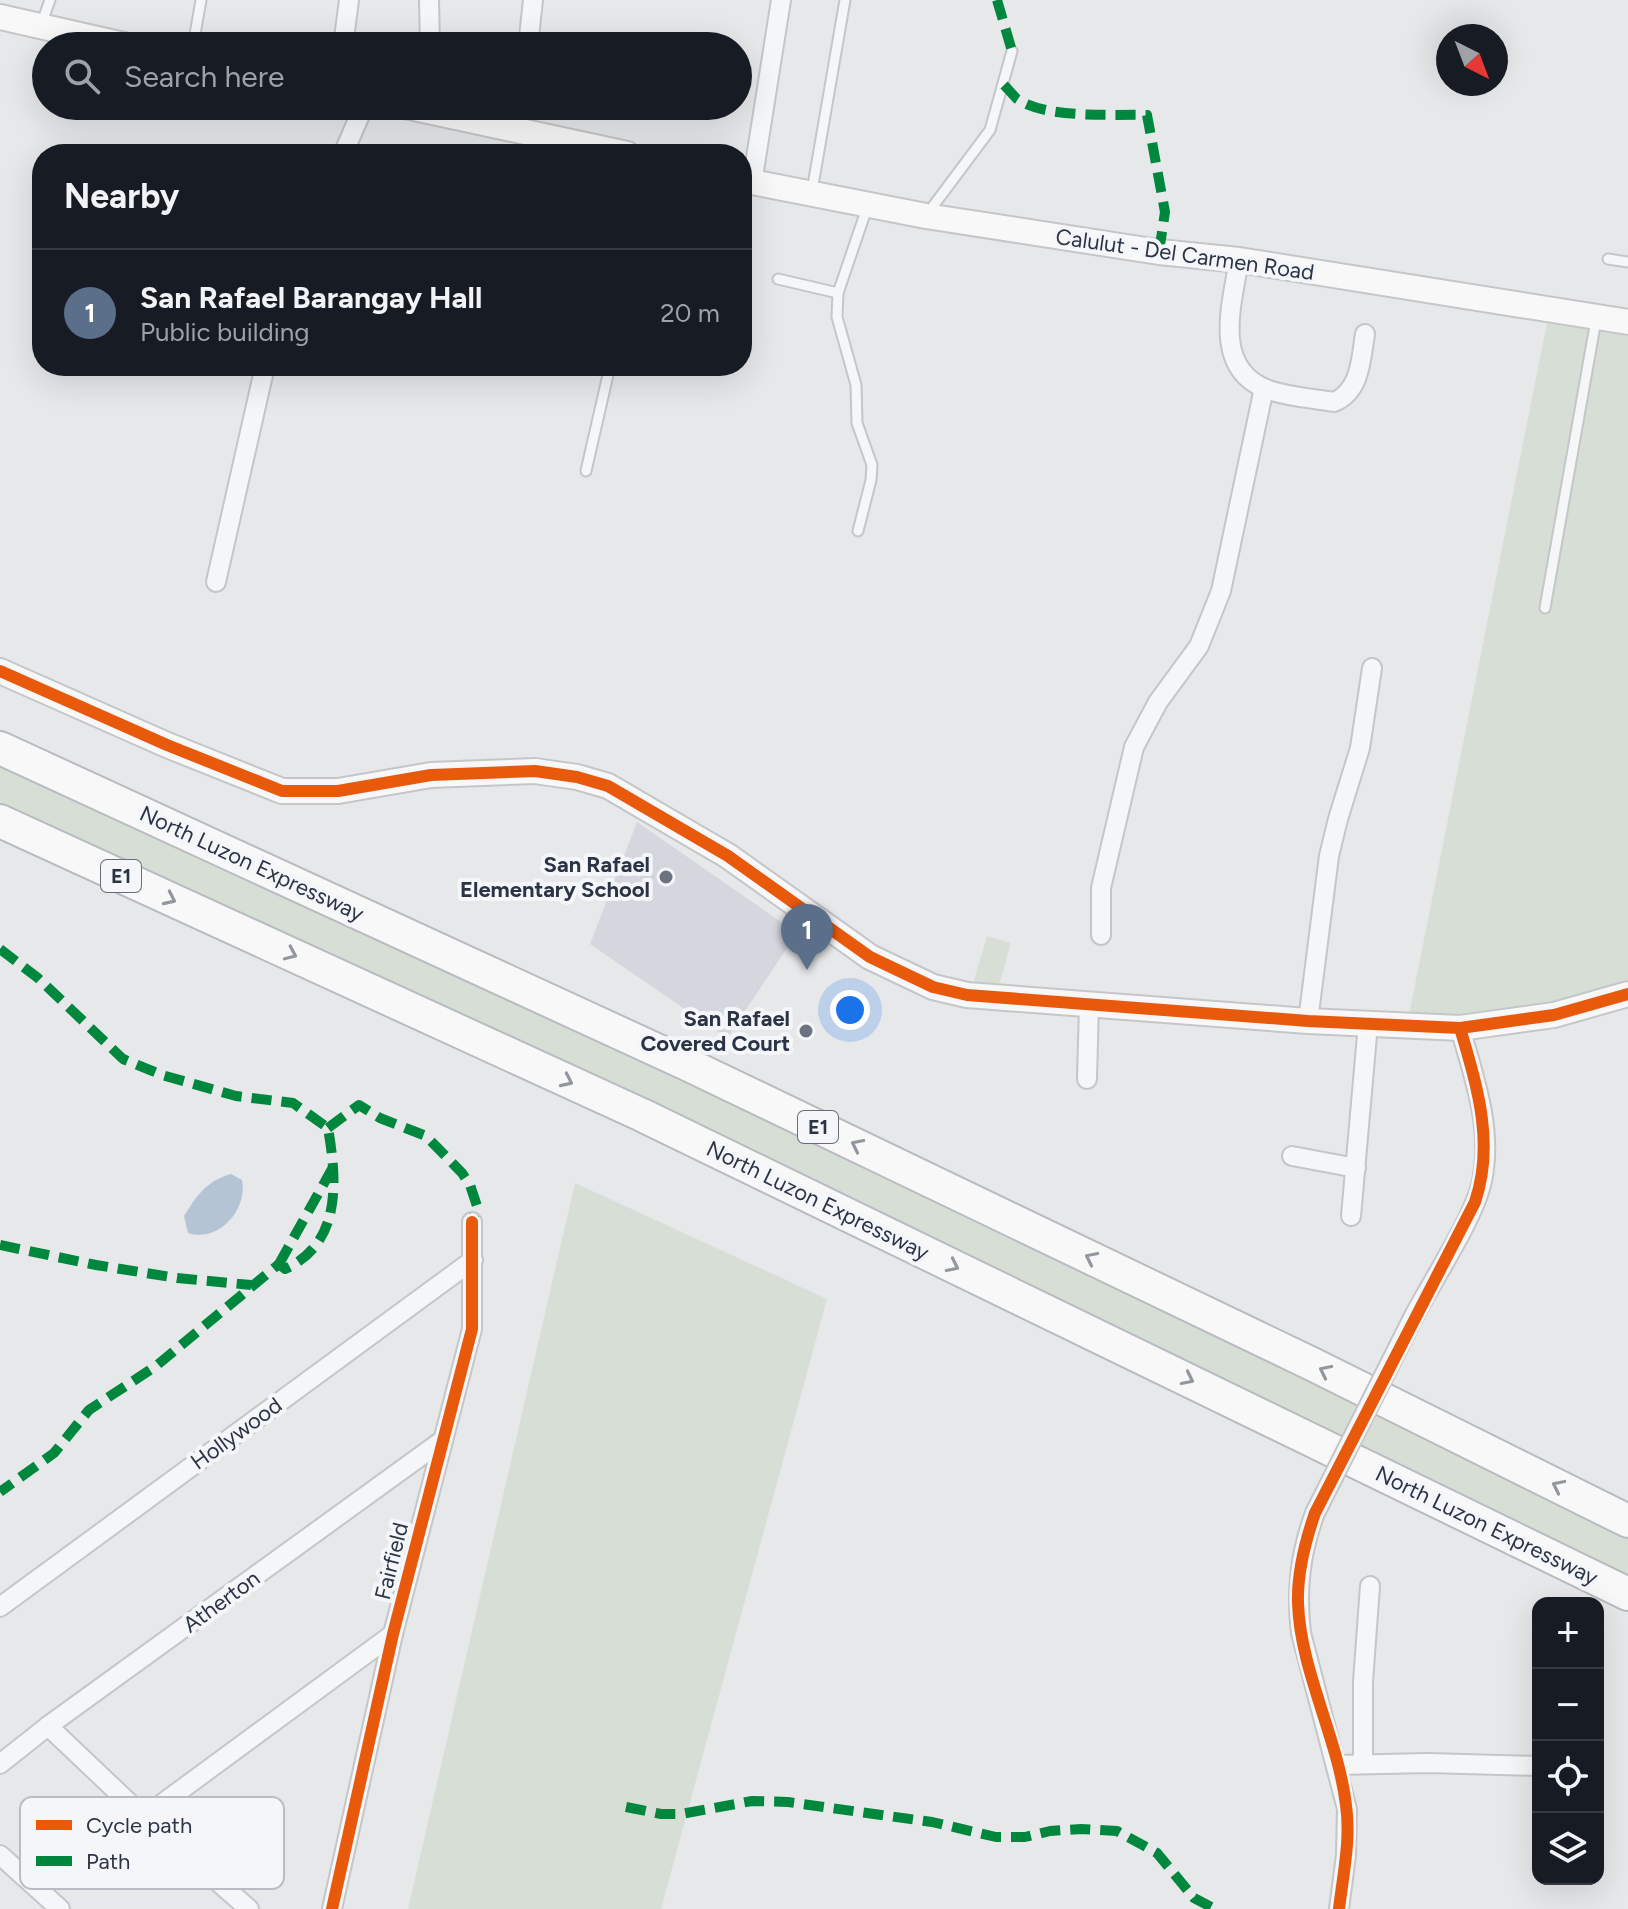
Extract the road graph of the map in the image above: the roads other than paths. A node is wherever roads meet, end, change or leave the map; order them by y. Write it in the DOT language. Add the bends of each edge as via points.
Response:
graph roads {
  1 [pos="50,0"];
  2 [pos="201,0"];
  3 [pos="349,0"];
  4 [pos="429,0"];
  5 [pos="533,0"];
  6 [pos="781,0"];
  7 [pos="845,0"];
  8 [pos="0,17"];
  9 [pos="41,25"];
  10 [pos="70,32"];
  11 [pos="195,32"];
  12 [pos="345,32"];
  13 [pos="430,32"];
  14 [pos="530,32"];
  15 [pos="1012,51"];
  16 [pos="358,120"];
  17 [pos="475,120"];
  18 [pos="519,120"];
  19 [pos="518,131"];
  20 [pos="347,144"];
  21 [pos="580,144"];
  22 [pos="752,154"];
  23 [pos="752,182"];
  24 [pos="812,195"];
  25 [pos="868,205"];
  26 [pos="926,216"];
  27 [pos="1608,259"];
  28 [pos="1239,260"];
  29 [pos="1628,262"];
  30 [pos="778,279"];
  31 [pos="838,293"];
  32 [pos="1596,316"];
  33 [pos="1628,322"];
  34 [pos="1365,334"];
  35 [pos="263,376"];
  36 [pos="608,376"];
  37 [pos="1264,388"];
  38 [pos="586,471"];
  39 [pos="858,531"];
  40 [pos="216,582"];
  41 [pos="1545,608"];
  42 [pos="1372,668"];
  43 [pos="0,671"];
  44 [pos="0,748"];
  45 [pos="0,821"];
  46 [pos="1101,935"];
  47 [pos="1628,994"];
  48 [pos="1089,1005"];
  49 [pos="1628,1008"];
  50 [pos="1308,1021"];
  51 [pos="1368,1024"];
  52 [pos="1460,1028"];
  53 [pos="1087,1079"];
  54 [pos="1292,1156"];
  55 [pos="1356,1168"];
  56 [pos="1351,1216"];
  57 [pos="472,1222"];
  58 [pos="473,1260"];
  59 [pos="443,1440"];
  60 [pos="1628,1521"];
  61 [pos="1370,1586"];
  62 [pos="1628,1594"];
  63 [pos="0,1607"];
  64 [pos="393,1634"];
  65 [pos="48,1726"];
  66 [pos="1363,1763"];
  67 [pos="0,1764"];
  68 [pos="1338,1765"];
  69 [pos="1532,1766"];
  70 [pos="123,1797"];
  71 [pos="171,1797"];
  72 [pos="0,1855"];
  73 [pos="20,1873"];
  74 [pos="38,1889"];
  75 [pos="226,1889"];
  76 [pos="60,1909"];
  77 [pos="249,1909"];
  78 [pos="332,1909"];
  79 [pos="1339,1909"];
  1 -- 9 [label="lane"];
  2 -- 11 [label="lane"];
  3 -- 12 [label="street"];
  4 -- 13 [label="street"];
  5 -- 14 [label="street"];
  6 -- 22 [label="street"];
  7 -- 24 [label="lane"];
  8 -- 9 [label="street"];
  9 -- 10 [label="street"];
  15 -- 26 [label="lane" via="990,130"];
  16 -- 20 [label="street"];
  17 -- 19 [label="street"];
  18 -- 19 [label="street"];
  19 -- 21 [label="street"];
  23 -- 24 [label="street, Calulut - Del Carmen Road"];
  24 -- 25 [label="street, Calulut - Del Carmen Road"];
  25 -- 26 [label="street, Calulut - Del Carmen Road"];
  25 -- 31 [label="lane"];
  26 -- 28 [label="street, Calulut - Del Carmen Road"];
  27 -- 29 [label="lane"];
  28 -- 32 [label="street, Calulut - Del Carmen Road"];
  28 -- 37 [label="street" via="1228,339 1244,374"];
  30 -- 31 [label="lane"];
  31 -- 39 [label="lane" via="837,317 856,385 857,423 872,465"];
  32 -- 33 [label="street, Calulut - Del Carmen Road"];
  32 -- 41 [label="lane"];
  34 -- 37 [label="street" via="1358,374 1343,398 1334,402"];
  35 -- 40 [label="street"];
  36 -- 38 [label="lane"];
  37 -- 46 [label="street" via="1221,591 1199,646 1158,702 1134,747 1101,888"];
  42 -- 50 [label="street" via="1360,748 1329,856"];
  43 -- 48 [label="street" via="282,791 338,791 458,773 535,771 577,777 625,795 685,830 870,957 933,987 967,995"];
  60 -- 44 [label="highway, North Luzon Expressway / E1, one-way" via="689,1065"];
  45 -- 62 [label="highway, North Luzon Expressway / E1, one-way" via="642,1115"];
  47 -- 49 [label="lane"];
  47 -- 52 [label="street" via="1554,1015"];
  48 -- 50 [label="street"];
  48 -- 53 [label="street"];
  50 -- 51 [label="street"];
  51 -- 52 [label="street"];
  51 -- 55 [label="street"];
  52 -- 68 [label="street, bridge" via="1483,1117 1482,1181 1315,1513 1302,1559 1301,1633"];
  54 -- 55 [label="street"];
  55 -- 56 [label="street"];
  57 -- 58 [label="street, Fairfield"];
  58 -- 59 [label="street, Fairfield" via="472,1329"];
  58 -- 63 [label="street, Hollywood"];
  59 -- 64 [label="street, Fairfield"];
  59 -- 65 [label="street, Atherton"];
  61 -- 66 [label="street"];
  64 -- 71 [label="street"];
  64 -- 78 [label="street, Fairfield"];
  65 -- 67 [label="street, Atherton"];
  65 -- 70 [label="street"];
  66 -- 68 [label="street"];
  66 -- 69 [label="street"];
  68 -- 79 [label="street" via="1347,1809"];
  72 -- 73 [label="street"];
  74 -- 76 [label="street"];
  75 -- 77 [label="street"];
}
